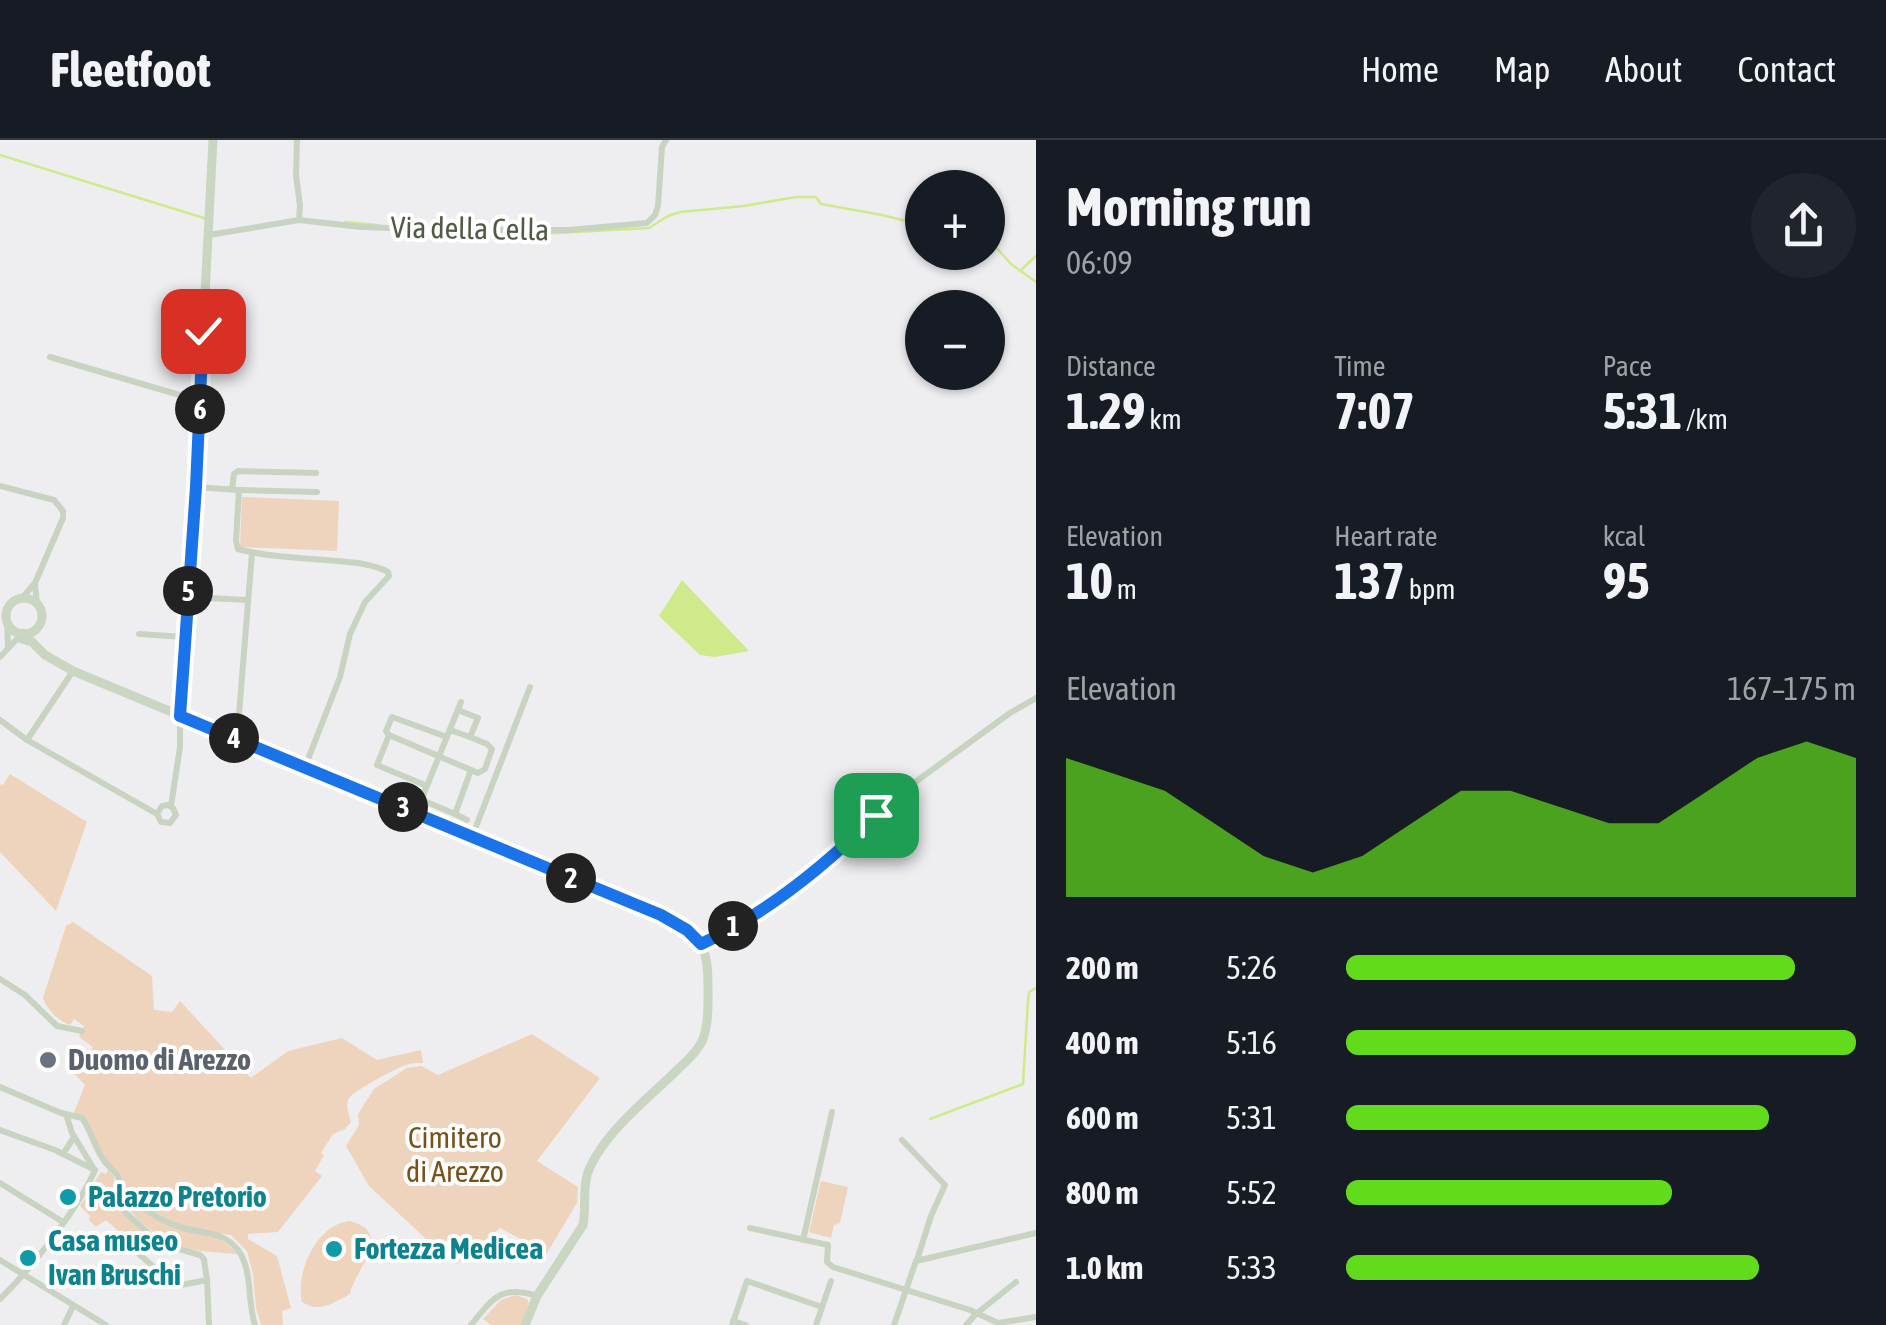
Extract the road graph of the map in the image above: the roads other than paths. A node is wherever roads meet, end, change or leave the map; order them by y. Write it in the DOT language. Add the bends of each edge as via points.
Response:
graph roads {
  1 [pos="213,140"];
  2 [pos="297,140"];
  3 [pos="666,140"];
  4 [pos="299,220"];
  5 [pos="207,235"];
  6 [pos="50,357"];
  7 [pos="200,401"];
  8 [pos="316,474"];
  9 [pos="0,486"];
  10 [pos="196,487"];
  11 [pos="235,490"];
  12 [pos="316,492"];
  13 [pos="252,553"];
  14 [pos="36,583"];
  15 [pos="188,597"];
  16 [pos="22,598"];
  17 [pos="247,600"];
  18 [pos="37,604"];
  19 [pos="4,607"];
  20 [pos="4,619"];
  21 [pos="36,628"];
  22 [pos="139,634"];
  23 [pos="20,636"];
  24 [pos="185,636"];
  25 [pos="8,646"];
  26 [pos="37,647"];
  27 [pos="0,657"];
  28 [pos="73,671"];
  29 [pos="530,687"];
  30 [pos="1036,698"];
  31 [pos="180,716"];
  32 [pos="0,720"];
  33 [pos="449,734"];
  34 [pos="389,735"];
  35 [pos="470,738"];
  36 [pos="237,739"];
  37 [pos="28,740"];
  38 [pos="439,757"];
  39 [pos="306,766"];
  40 [pos="472,770"];
  41 [pos="427,786"];
  42 [pos="422,800"];
  43 [pos="172,806"];
  44 [pos="416,813"];
  45 [pos="158,814"];
  46 [pos="455,814"];
  47 [pos="467,820"];
  48 [pos="472,837"];
  49 [pos="498,848"];
  50 [pos="525,859"];
  51 [pos="566,870"];
  52 [pos="616,896"];
  53 [pos="701,944"];
  54 [pos="0,978"];
  55 [pos="82,1031"];
  56 [pos="0,1086"];
  57 [pos="832,1112"];
  58 [pos="66,1114"];
  59 [pos="0,1130"];
  60 [pos="74,1137"];
  61 [pos="902,1140"];
  62 [pos="64,1154"];
  63 [pos="95,1170"];
  64 [pos="0,1183"];
  65 [pos="122,1186"];
  66 [pos="63,1222"];
  67 [pos="750,1228"];
  68 [pos="1036,1233"];
  69 [pos="803,1240"];
  70 [pos="138,1254"];
  71 [pos="0,1260"];
  72 [pos="916,1261"];
  73 [pos="22,1274"];
  74 [pos="208,1280"];
  75 [pos="830,1281"];
  76 [pos="1016,1282"];
  77 [pos="906,1288"];
  78 [pos="536,1296"];
  79 [pos="0,1299"];
  80 [pos="73,1306"];
  81 [pos="822,1307"];
  82 [pos="976,1314"];
  83 [pos="1036,1318"];
  84 [pos="733,1323"];
  85 [pos="64,1325"];
  86 [pos="106,1325"];
  87 [pos="210,1325"];
  88 [pos="255,1325"];
  89 [pos="471,1325"];
  90 [pos="525,1325"];
  91 [pos="746,1325"];
  92 [pos="816,1325"];
  93 [pos="894,1325"];
  94 [pos="966,1325"];
  1 -- 5 [label="main road"];
  2 -- 4 [label="street"];
  3 -- 4 [label="street, Via della Cella" via="658,206 647,223 450,230"];
  4 -- 5 [label="street, Via della Cella"];
  5 -- 7 [label="main road"];
  6 -- 7 [label="street"];
  7 -- 10 [label="main road"];
  8 -- 11 [label="street" via="238,471"];
  9 -- 14 [label="street" via="62,508"];
  10 -- 11 [label="street"];
  10 -- 15 [label="main road"];
  11 -- 12 [label="street"];
  11 -- 13 [label="street" via="238,549"];
  13 -- 17 [label="street"];
  13 -- 39 [label="street" via="370,564 388,572 350,634"];
  14 -- 16 [label="street"];
  14 -- 18 [label="street"];
  15 -- 17 [label="street"];
  15 -- 24 [label="main road"];
  16 -- 18 [label="main road"];
  16 -- 19 [label="main road"];
  17 -- 36 [label="street"];
  18 -- 21 [label="main road"];
  19 -- 20 [label="main road"];
  20 -- 23 [label="main road"];
  20 -- 25 [label="street"];
  21 -- 23 [label="main road"];
  21 -- 26 [label="main road"];
  22 -- 24 [label="street"];
  23 -- 25 [label="street"];
  23 -- 26 [label="main road"];
  24 -- 31 [label="main road"];
  25 -- 27 [label="street"];
  26 -- 28 [label="main road"];
  28 -- 31 [label="main road"];
  28 -- 37 [label="street"];
  29 -- 48 [label="street"];
  30 -- 53 [label="street" via="903,791 817,871"];
  31 -- 36 [label="main road"];
  31 -- 43 [label="street"];
  32 -- 37 [label="street"];
  33 -- 34 [label="street" via="392,717"];
  33 -- 35 [label="street"];
  33 -- 35 [label="street" via="460,706 478,718"];
  33 -- 38 [label="street"];
  34 -- 38 [label="street"];
  34 -- 41 [label="street" via="377,765"];
  35 -- 40 [label="street" via="492,749 485,769"];
  36 -- 39 [label="main road"];
  37 -- 45 [label="street"];
  38 -- 40 [label="street"];
  38 -- 41 [label="street"];
  39 -- 44 [label="main road"];
  40 -- 46 [label="street"];
  41 -- 42 [label="street"];
  42 -- 44 [label="street"];
  42 -- 46 [label="street"];
  43 -- 45 [label="street"];
  43 -- 45 [label="street" via="176,815 170,823"];
  44 -- 48 [label="main road"];
  46 -- 47 [label="street"];
  48 -- 49 [label="main road"];
  49 -- 50 [label="main road"];
  49 -- 51 [label="main road"];
  50 -- 51 [label="main road"];
  50 -- 52 [label="main road"];
  51 -- 52 [label="main road"];
  52 -- 53 [label="main road" via="661,915"];
  53 -- 78 [label="main road" via="708,959 704,1036 598,1152 584,1188 583,1225"];
  54 -- 55 [label="street" via="57,1026"];
  56 -- 58 [label="street"];
  57 -- 69 [label="street"];
  58 -- 60 [label="street"];
  58 -- 65 [label="street" via="86,1121"];
  59 -- 62 [label="street"];
  60 -- 62 [label="street"];
  60 -- 63 [label="street"];
  61 -- 72 [label="street" via="945,1185"];
  62 -- 63 [label="street"];
  63 -- 66 [label="street"];
  64 -- 66 [label="street"];
  65 -- 74 [label="street" via="126,1213 164,1245 204,1258"];
  65 -- 88 [label="street" via="134,1202 170,1223 229,1241 241,1254"];
  66 -- 73 [label="street"];
  67 -- 69 [label="street"];
  68 -- 72 [label="street"];
  69 -- 77 [label="street" via="828,1246 826,1262 834,1268"];
  70 -- 74 [label="street" via="182,1284"];
  71 -- 73 [label="street"];
  72 -- 77 [label="street"];
  73 -- 79 [label="street"];
  73 -- 80 [label="street"];
  74 -- 87 [label="street"];
  75 -- 81 [label="street"];
  76 -- 82 [label="street"];
  77 -- 82 [label="street"];
  77 -- 93 [label="street"];
  78 -- 89 [label="street" via="506,1292"];
  78 -- 90 [label="main road"];
  80 -- 85 [label="street"];
  80 -- 86 [label="street"];
  81 -- 84 [label="street" via="747,1281"];
  81 -- 92 [label="street"];
  82 -- 83 [label="street" via="998,1323"];
  82 -- 94 [label="street"];
  84 -- 91 [label="street"];
}
